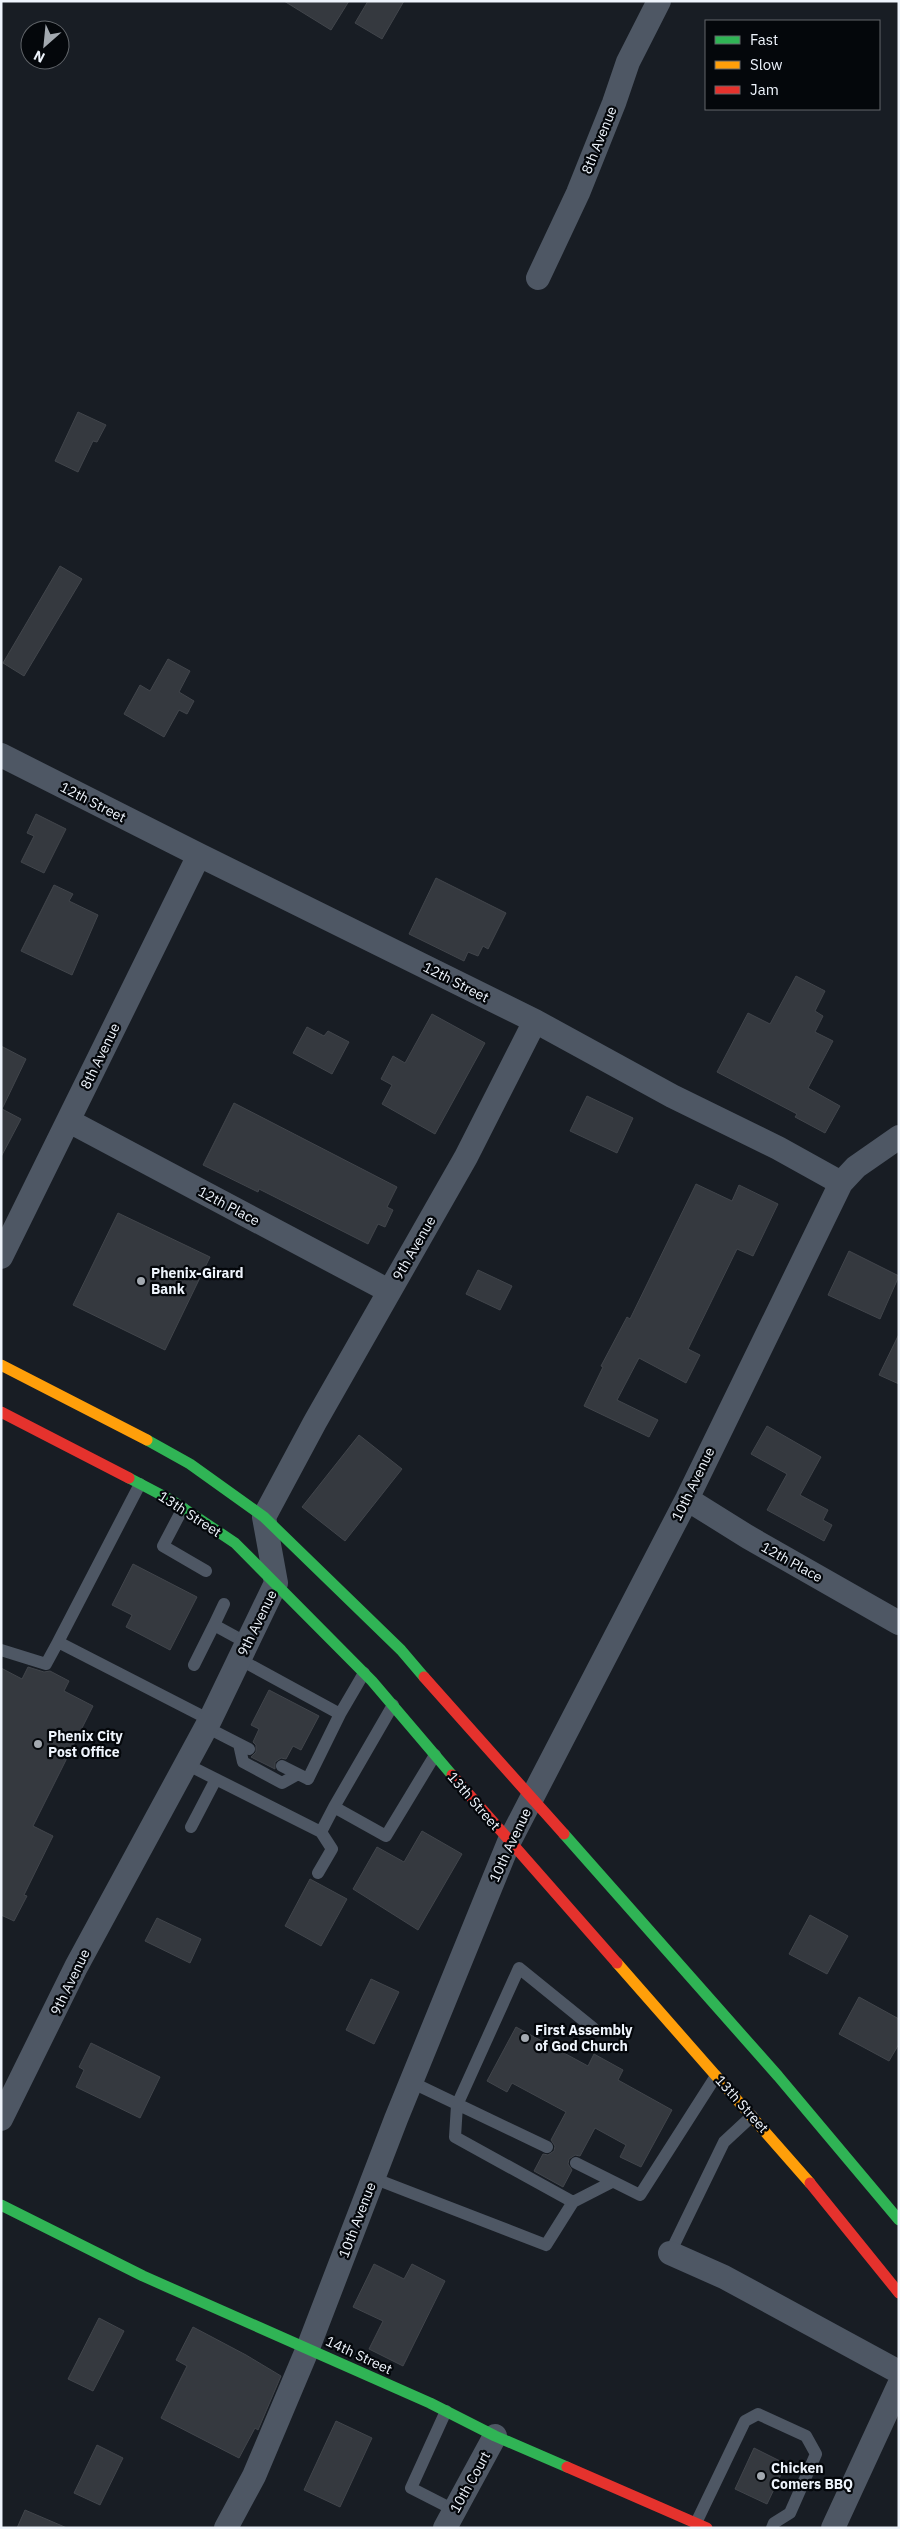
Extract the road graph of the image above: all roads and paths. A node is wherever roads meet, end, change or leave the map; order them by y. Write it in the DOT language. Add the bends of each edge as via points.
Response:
graph roads {
  1 [pos="659,1"];
  2 [pos="538,278"];
  3 [pos="1,755"];
  4 [pos="198,855"];
  5 [pos="535,1021"];
  6 [pos="69,1120"];
  7 [pos="899,1137"];
  8 [pos="841,1183"];
  9 [pos="1,1257"];
  10 [pos="389,1291"];
  11 [pos="1,1365"];
  12 [pos="1,1412"];
  13 [pos="140,1484"];
  14 [pos="687,1499"];
  15 [pos="183,1508"];
  16 [pos="264,1517"];
  17 [pos="206,1571"];
  18 [pos="276,1583"];
  19 [pos="224,1604"];
  20 [pos="899,1623"];
  21 [pos="214,1625"];
  22 [pos="58,1642"];
  23 [pos="1,1650"];
  24 [pos="243,1651"];
  25 [pos="194,1666"];
  26 [pos="364,1672"];
  27 [pos="392,1705"];
  28 [pos="340,1714"];
  29 [pos="208,1723"];
  30 [pos="435,1755"];
  31 [pos="186,1764"];
  32 [pos="282,1766"];
  33 [pos="298,1774"];
  34 [pos="216,1779"];
  35 [pos="532,1799"];
  36 [pos="334,1807"];
  37 [pos="191,1827"];
  38 [pos="321,1832"];
  39 [pos="509,1842"];
  40 [pos="318,1873"];
  41 [pos="593,2028"];
  42 [pos="716,2076"];
  43 [pos="411,2082"];
  44 [pos="457,2105"];
  45 [pos="752,2116"];
  46 [pos="1,2119"];
  47 [pos="547,2147"];
  48 [pos="576,2163"];
  49 [pos="373,2178"];
  50 [pos="612,2182"];
  51 [pos="573,2202"];
  52 [pos="1,2204"];
  53 [pos="899,2220"];
  54 [pos="670,2253"];
  55 [pos="899,2293"];
  56 [pos="308,2348"];
  57 [pos="899,2372"];
  58 [pos="899,2385"];
  59 [pos="446,2411"];
  60 [pos="495,2436"];
  61 [pos="450,2519"];
  62 [pos="701,2525"];
  63 [pos="226,2528"];
  64 [pos="772,2528"];
  65 [pos="833,2528"];
  1 -- 2 [label="street, 8th Avenue" via="628,62 578,193"];
  3 -- 4 [label="street, 12th Street"];
  4 -- 5 [label="street, 12th Street"];
  4 -- 6 [label="street, 8th Avenue"];
  5 -- 8 [label="street, 12th Street"];
  5 -- 10 [label="street, 9th Avenue" via="466,1157"];
  6 -- 9 [label="street, 8th Avenue"];
  6 -- 10 [label="street, 12th Place"];
  7 -- 8 [label="street" via="856,1167"];
  8 -- 14 [label="street, 10th Avenue"];
  10 -- 16 [label="street, 9th Avenue"];
  11 -- 16 [label="main road" via="190,1464"];
  12 -- 13 [label="main road, 13th Street"];
  13 -- 15 [label="main road, 13th Street"];
  13 -- 22 [label="lane"];
  14 -- 20 [label="street, 12th Place"];
  14 -- 35 [label="street, 10th Avenue"];
  15 -- 17 [label="lane" via="163,1546"];
  15 -- 18 [label="main road, 13th Street" via="235,1543"];
  16 -- 18 [label="street, 9th Avenue"];
  16 -- 35 [label="main road" via="401,1650"];
  18 -- 24 [label="street, 9th Avenue"];
  18 -- 26 [label="main road, 13th Street"];
  19 -- 21 [label="lane"];
  21 -- 24 [label="lane"];
  21 -- 25 [label="lane"];
  22 -- 23 [label="lane" via="46,1664"];
  22 -- 29 [label="lane"];
  24 -- 28 [label="lane"];
  24 -- 29 [label="street, 9th Avenue"];
  26 -- 27 [label="main road, 13th Street"];
  26 -- 28 [label="lane"];
  27 -- 30 [label="main road, 13th Street"];
  27 -- 36 [label="lane"];
  28 -- 33 [label="lane" via="308,1779"];
  29 -- 31 [label="street, 9th Avenue"];
  29 -- 33 [label="lane" via="244,1746 243,1762 282,1783"];
  30 -- 36 [label="lane" via="386,1836"];
  30 -- 39 [label="main road, 13th Street"];
  31 -- 34 [label="lane"];
  31 -- 46 [label="street, 9th Avenue" via="76,1967"];
  32 -- 33 [label="lane"];
  34 -- 37 [label="lane"];
  34 -- 38 [label="lane"];
  35 -- 39 [label="street, 10th Avenue"];
  35 -- 53 [label="main road" via="771,2068"];
  36 -- 38 [label="lane"];
  38 -- 40 [label="lane" via="332,1849"];
  39 -- 42 [label="main road, 13th Street"];
  39 -- 43 [label="street, 10th Avenue"];
  41 -- 44 [label="lane" via="519,1968"];
  42 -- 45 [label="main road, 13th Street"];
  42 -- 50 [label="lane" via="640,2195"];
  43 -- 44 [label="lane"];
  43 -- 49 [label="street, 10th Avenue"];
  44 -- 47 [label="lane"];
  44 -- 51 [label="lane" via="455,2137"];
  45 -- 54 [label="lane" via="724,2142"];
  45 -- 55 [label="main road, 13th Street"];
  48 -- 50 [label="lane"];
  49 -- 51 [label="lane" via="546,2245"];
  49 -- 56 [label="street, 10th Avenue"];
  50 -- 51 [label="lane"];
  52 -- 56 [label="main road, 14th Street" via="143,2276"];
  54 -- 57 [label="street" via="724,2277"];
  56 -- 59 [label="main road, 14th Street"];
  56 -- 63 [label="street, 10th Avenue" via="254,2476"];
  58 -- 65 [label="street"];
  59 -- 60 [label="main road, 14th Street"];
  59 -- 61 [label="lane" via="411,2488"];
  60 -- 61 [label="street, 10th Court"];
  60 -- 62 [label="main road, 14th Street"];
  62 -- 64 [label="lane" via="745,2421 758,2414 806,2436 816,2454 790,2513 774,2523"];
}
